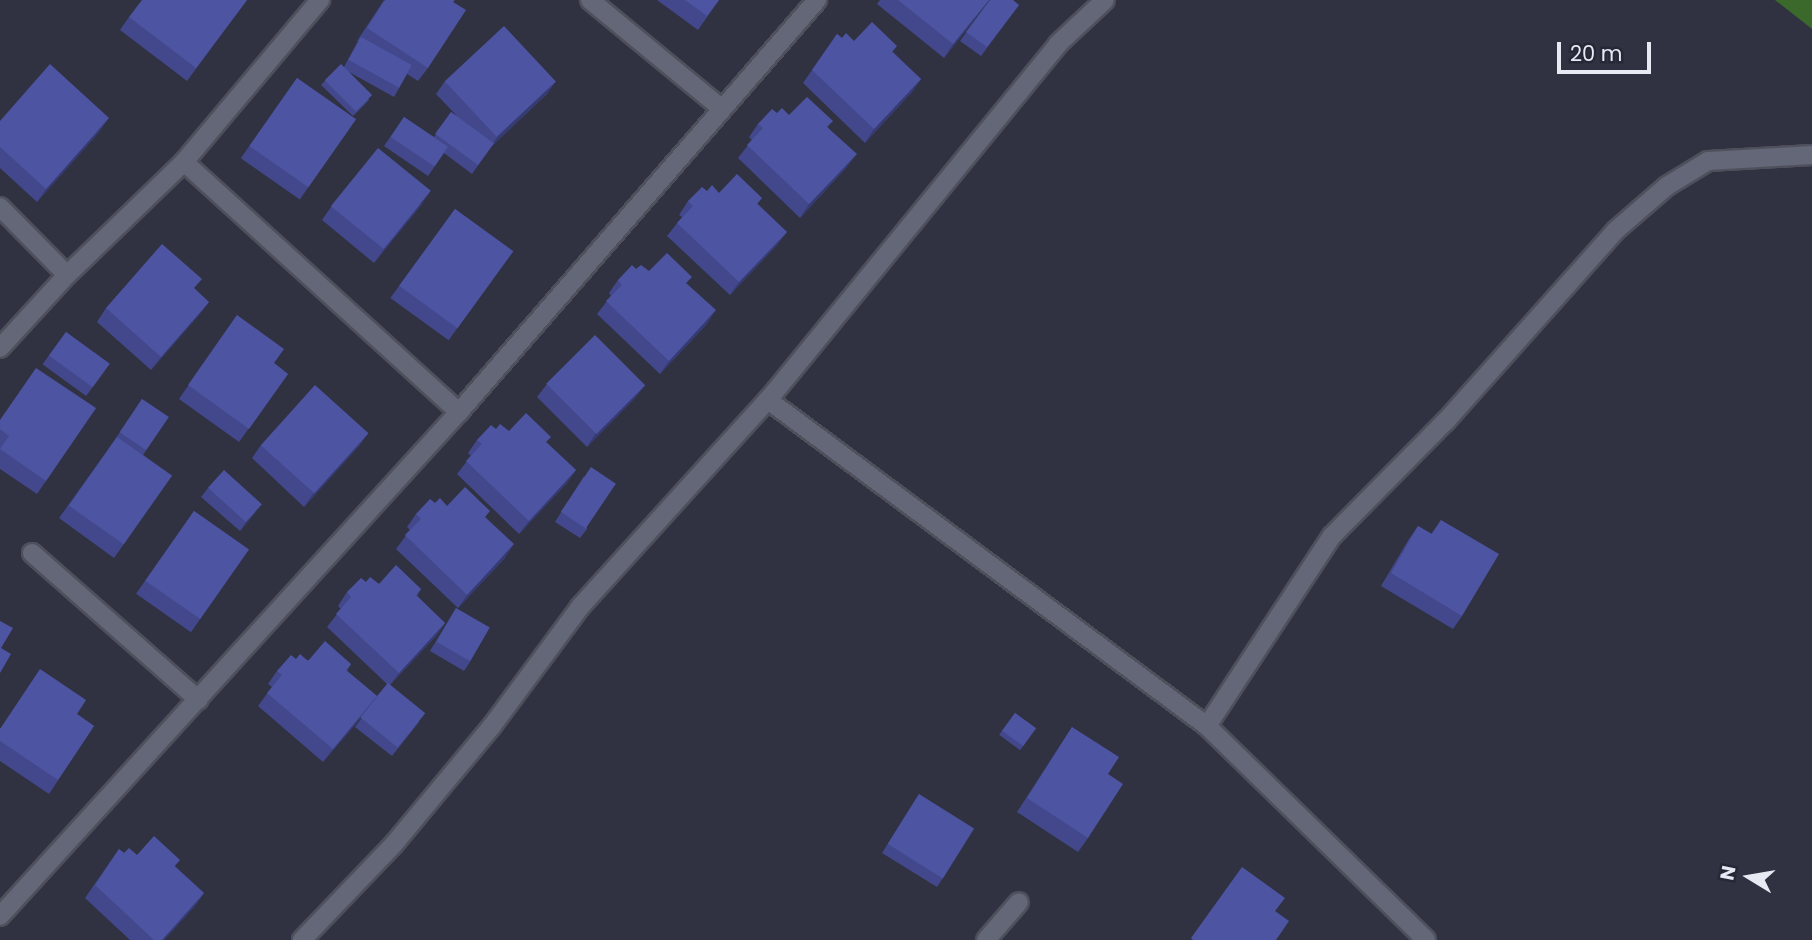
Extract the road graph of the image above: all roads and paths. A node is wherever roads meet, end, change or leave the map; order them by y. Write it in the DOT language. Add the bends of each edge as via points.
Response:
graph roads {
  1 [pos="320,0"];
  2 [pos="590,0"];
  3 [pos="817,0"];
  4 [pos="1105,0"];
  5 [pos="720,108"];
  6 [pos="1812,155"];
  7 [pos="184,162"];
  8 [pos="0,207"];
  9 [pos="67,275"];
  10 [pos="0,348"];
  11 [pos="768,400"];
  12 [pos="459,412"];
  13 [pos="32,553"];
  14 [pos="199,700"];
  15 [pos="1207,726"];
  16 [pos="1019,902"];
  17 [pos="0,916"];
  18 [pos="302,940"];
  19 [pos="986,940"];
  20 [pos="1426,940"];
  1 -- 7 [label="street"];
  2 -- 5 [label="street"];
  3 -- 5 [label="street"];
  4 -- 11 [label="street" via="1058,44"];
  5 -- 12 [label="street"];
  6 -- 15 [label="street" via="1709,161 1667,186 1615,231 1446,421 1332,536"];
  7 -- 9 [label="street"];
  7 -- 12 [label="street"];
  8 -- 9 [label="street"];
  9 -- 10 [label="street"];
  11 -- 15 [label="street"];
  11 -- 18 [label="street" via="580,607 492,726 394,844"];
  12 -- 14 [label="street"];
  13 -- 14 [label="street"];
  14 -- 17 [label="street"];
  15 -- 20 [label="street"];
  16 -- 19 [label="street"];
}
